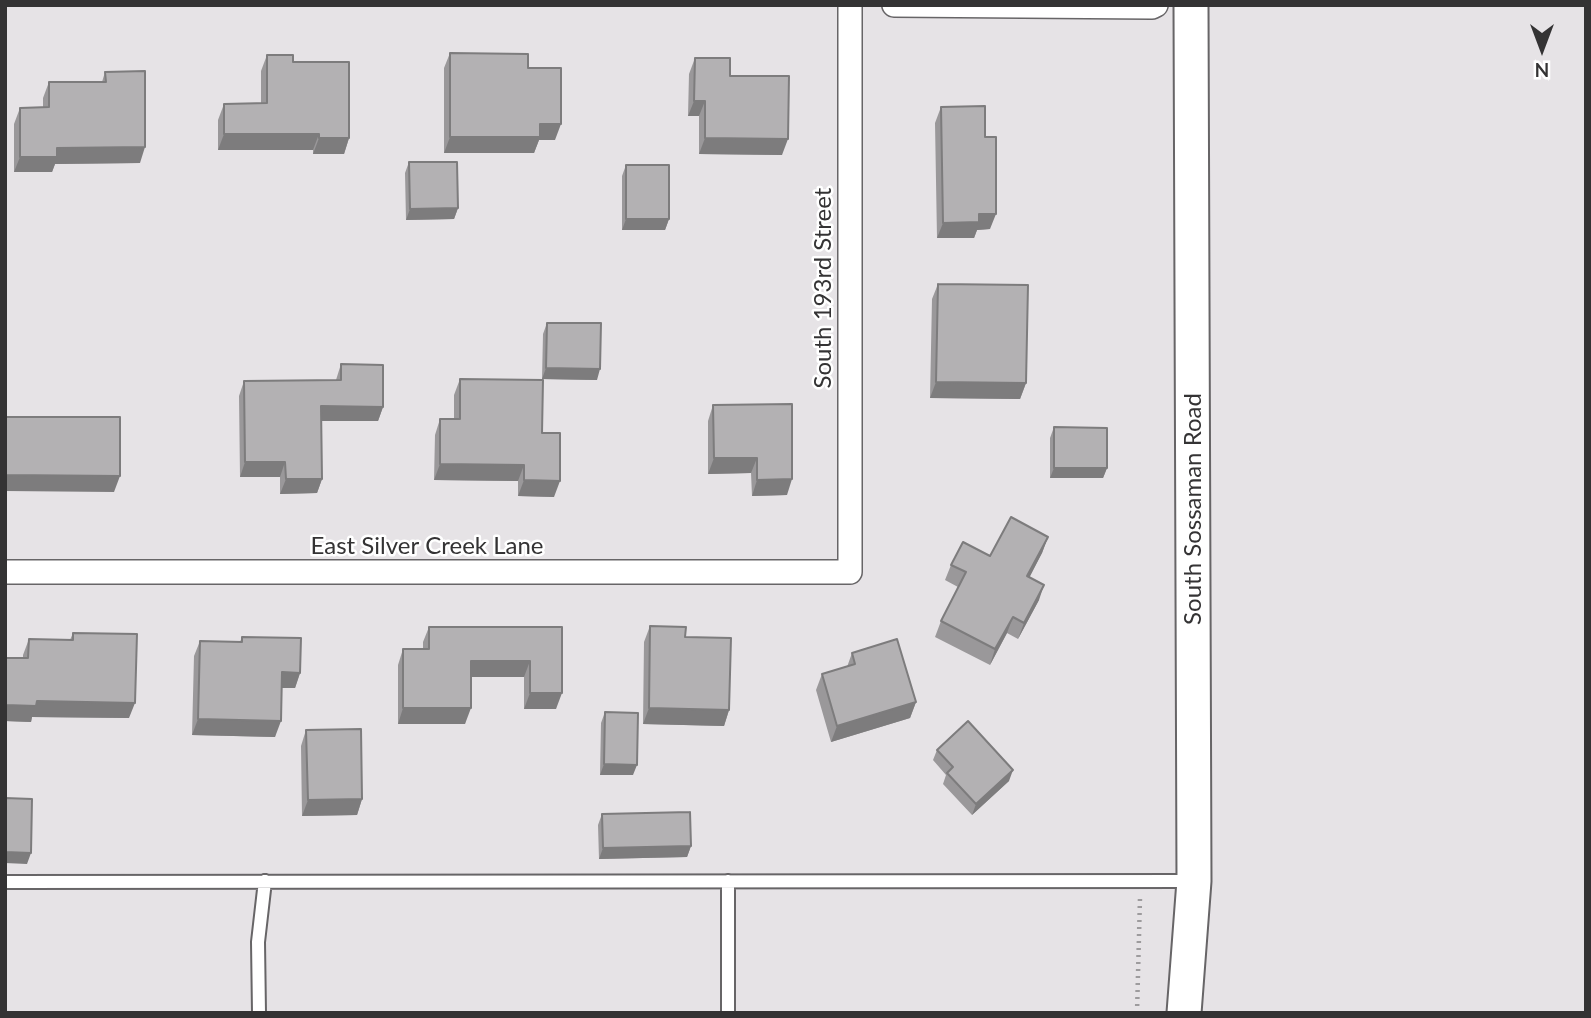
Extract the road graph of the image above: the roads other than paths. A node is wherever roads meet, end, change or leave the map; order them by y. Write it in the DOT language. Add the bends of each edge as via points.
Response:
graph roads {
  1 [pos="850,5"];
  2 [pos="894,5"];
  3 [pos="1156,5"];
  4 [pos="1191,5"];
  5 [pos="5,572"];
  6 [pos="849,572"];
  7 [pos="265,881"];
  8 [pos="728,881"];
  9 [pos="1194,881"];
  10 [pos="5,882"];
  11 [pos="259,1013"];
  12 [pos="728,1013"];
  13 [pos="1184,1013"];
  1 -- 6 [label="street, South 193rd Street"];
  2 -- 3 [label="street"];
  4 -- 9 [label="main road, South Sossaman Road"];
  5 -- 6 [label="street, East Silver Creek Lane"];
  7 -- 8 [label="lane"];
  7 -- 10 [label="lane"];
  7 -- 11 [label="lane" via="258,943"];
  8 -- 9 [label="lane"];
  8 -- 12 [label="lane"];
  9 -- 13 [label="main road, South Sossaman Road"];
}
